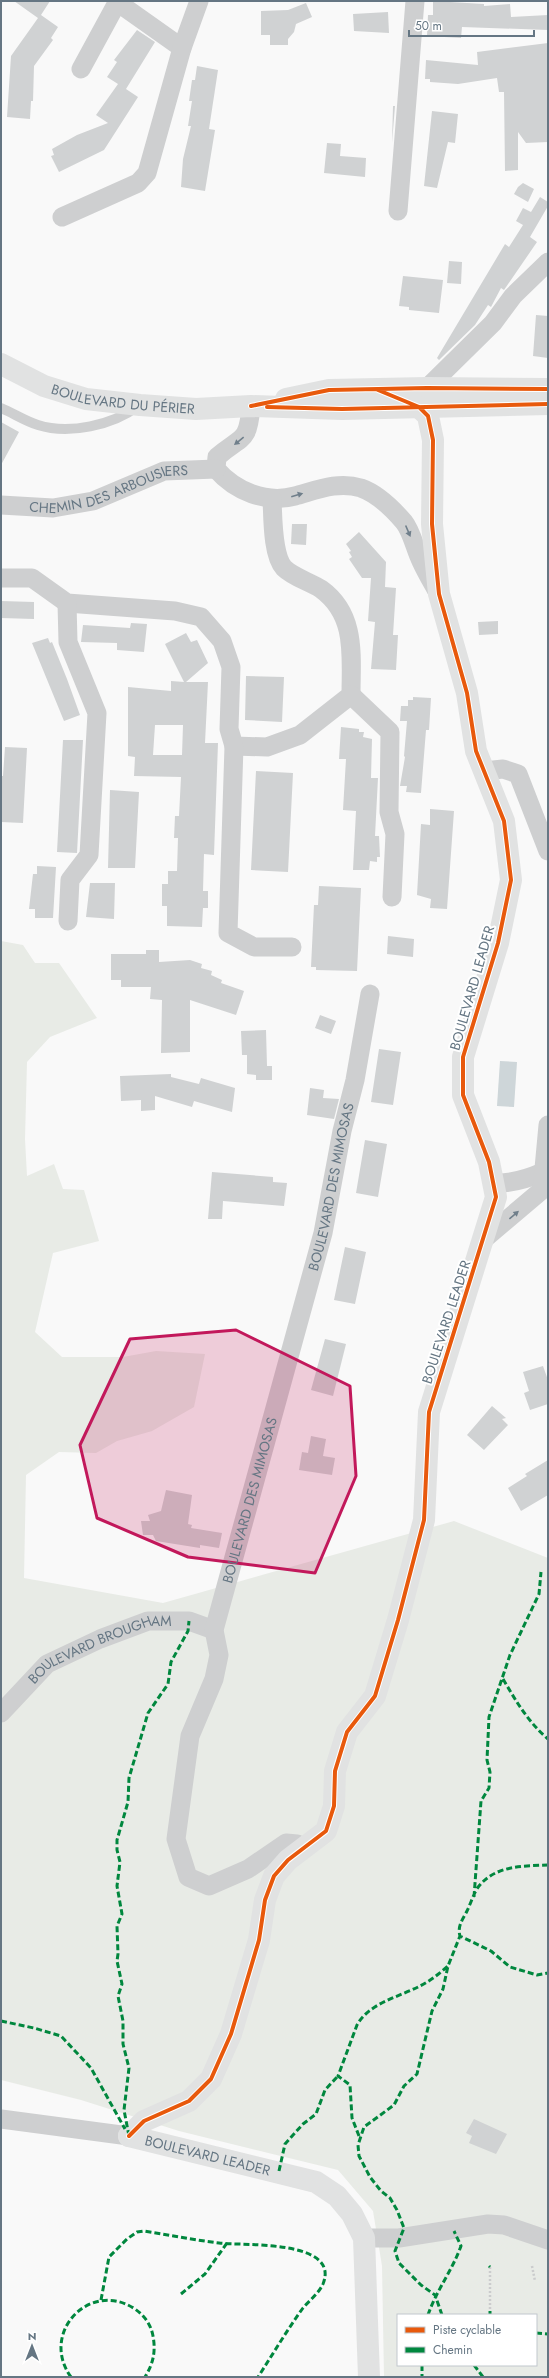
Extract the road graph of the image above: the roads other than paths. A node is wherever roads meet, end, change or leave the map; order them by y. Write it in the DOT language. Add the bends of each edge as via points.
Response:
graph roads {
  1 [pos="199,1"];
  2 [pos="415,1"];
  3 [pos="118,2"];
  4 [pos="182,48"];
  5 [pos="81,69"];
  6 [pos="398,211"];
  7 [pos="62,217"];
  8 [pos="548,262"];
  9 [pos="1,364"];
  10 [pos="548,389"];
  11 [pos="423,397"];
  12 [pos="548,404"];
  13 [pos="140,405"];
  14 [pos="251,406"];
  15 [pos="449,406"];
  16 [pos="1,408"];
  17 [pos="432,440"];
  18 [pos="216,469"];
  19 [pos="272,499"];
  20 [pos="1,505"];
  21 [pos="1,578"];
  22 [pos="439,594"];
  23 [pos="67,603"];
  24 [pos="351,695"];
  25 [pos="234,746"];
  26 [pos="484,771"];
  27 [pos="548,852"];
  28 [pos="392,897"];
  29 [pos="68,921"];
  30 [pos="292,947"];
  31 [pos="370,994"];
  32 [pos="548,1125"];
  33 [pos="543,1172"];
  34 [pos="493,1183"];
  35 [pos="484,1240"];
  36 [pos="214,1630"];
  37 [pos="1,1712"];
  38 [pos="303,1848"];
  39 [pos="1,2118"];
  40 [pos="128,2136"];
  41 [pos="364,2238"];
  42 [pos="548,2240"];
  43 [pos="369,2377"];
  1 -- 4 [label="street"];
  2 -- 6 [label="street"];
  3 -- 4 [label="street"];
  3 -- 5 [label="street"];
  4 -- 7 [label="street" via="147,172 138,183"];
  8 -- 11 [label="street" via="513,296 493,323"];
  9 -- 13 [label="street, BOULEVARD DU PÉRIER" via="44,386 86,399"];
  10 -- 11 [label="street, BOULEVARD DU PÉRIER"];
  11 -- 14 [label="street, BOULEVARD DU PÉRIER" via="342,409"];
  11 -- 14 [label="street, BOULEVARD DU PÉRIER" via="378,390 329,390"];
  11 -- 15 [label="street, BOULEVARD DU PÉRIER"];
  11 -- 17 [label="street"];
  12 -- 15 [label="street, BOULEVARD DU PÉRIER"];
  13 -- 14 [label="street, BOULEVARD DU PÉRIER" via="196,409"];
  13 -- 16 [label="lane" via="127,415 114,420 70,429 38,425"];
  14 -- 18 [label="street, one-way" via="250,428 237,444 217,457"];
  15 -- 17 [label="street" via="441,417"];
  17 -- 22 [label="street, BOULEVARD LEADER" via="432,524"];
  18 -- 19 [label="street" via="225,479 249,493"];
  18 -- 20 [label="street, CHEMIN DES ARBOUSIERS" via="164,471 93,501 53,508"];
  19 -- 22 [label="street, one-way" via="340,485 361,488 386,502 405,523"];
  19 -- 24 [label="street" via="276,551 284,568 321,590 339,605 349,628"];
  21 -- 23 [label="street" via="32,578"];
  22 -- 26 [label="street, BOULEVARD LEADER" via="467,693 476,751"];
  23 -- 25 [label="street" via="175,611 201,618 222,641 231,667 229,729"];
  23 -- 29 [label="street" via="68,642 97,713 89,855 70,880"];
  24 -- 25 [label="street" via="300,735 266,747"];
  24 -- 28 [label="street" via="390,732 389,812 395,834"];
  25 -- 30 [label="street" via="228,933 254,947"];
  26 -- 27 [label="street" via="503,769 518,774"];
  26 -- 34 [label="street, BOULEVARD LEADER" via="504,820 511,880 498,943 463,1057 463,1095 489,1162"];
  31 -- 36 [label="street, BOULEVARD DES MIMOSAS" via="355,1080 342,1130 322,1233"];
  32 -- 33 [label="street"];
  33 -- 34 [label="street" via="504,1184"];
  35 -- 33 [label="street, one-way" via="542,1190"];
  34 -- 35 [label="street, BOULEVARD LEADER" via="496,1197"];
  35 -- 38 [label="street, BOULEVARD LEADER" via="429,1412 424,1520 398,1620 375,1696 347,1732 335,1771 334,1806 326,1831"];
  36 -- 37 [label="street, BOULEVARD BROUGHAM" via="189,1621 148,1621 47,1664"];
  36 -- 38 [label="street, BOULEVARD DES MIMOSAS" via="219,1655 214,1679 190,1736 176,1839 188,1877 209,1886 248,1869 286,1843"];
  38 -- 40 [label="street, BOULEVARD LEADER" via="274,1876 265,1900 259,1940 231,2034 211,2079 189,2101 144,2121"];
  39 -- 40 [label="street"];
  40 -- 41 [label="street, BOULEVARD LEADER" via="316,2182 337,2196 352,2214"];
  41 -- 42 [label="street" via="399,2238 488,2224 504,2225"];
  41 -- 43 [label="street, BOULEVARD LEADER"];
}
